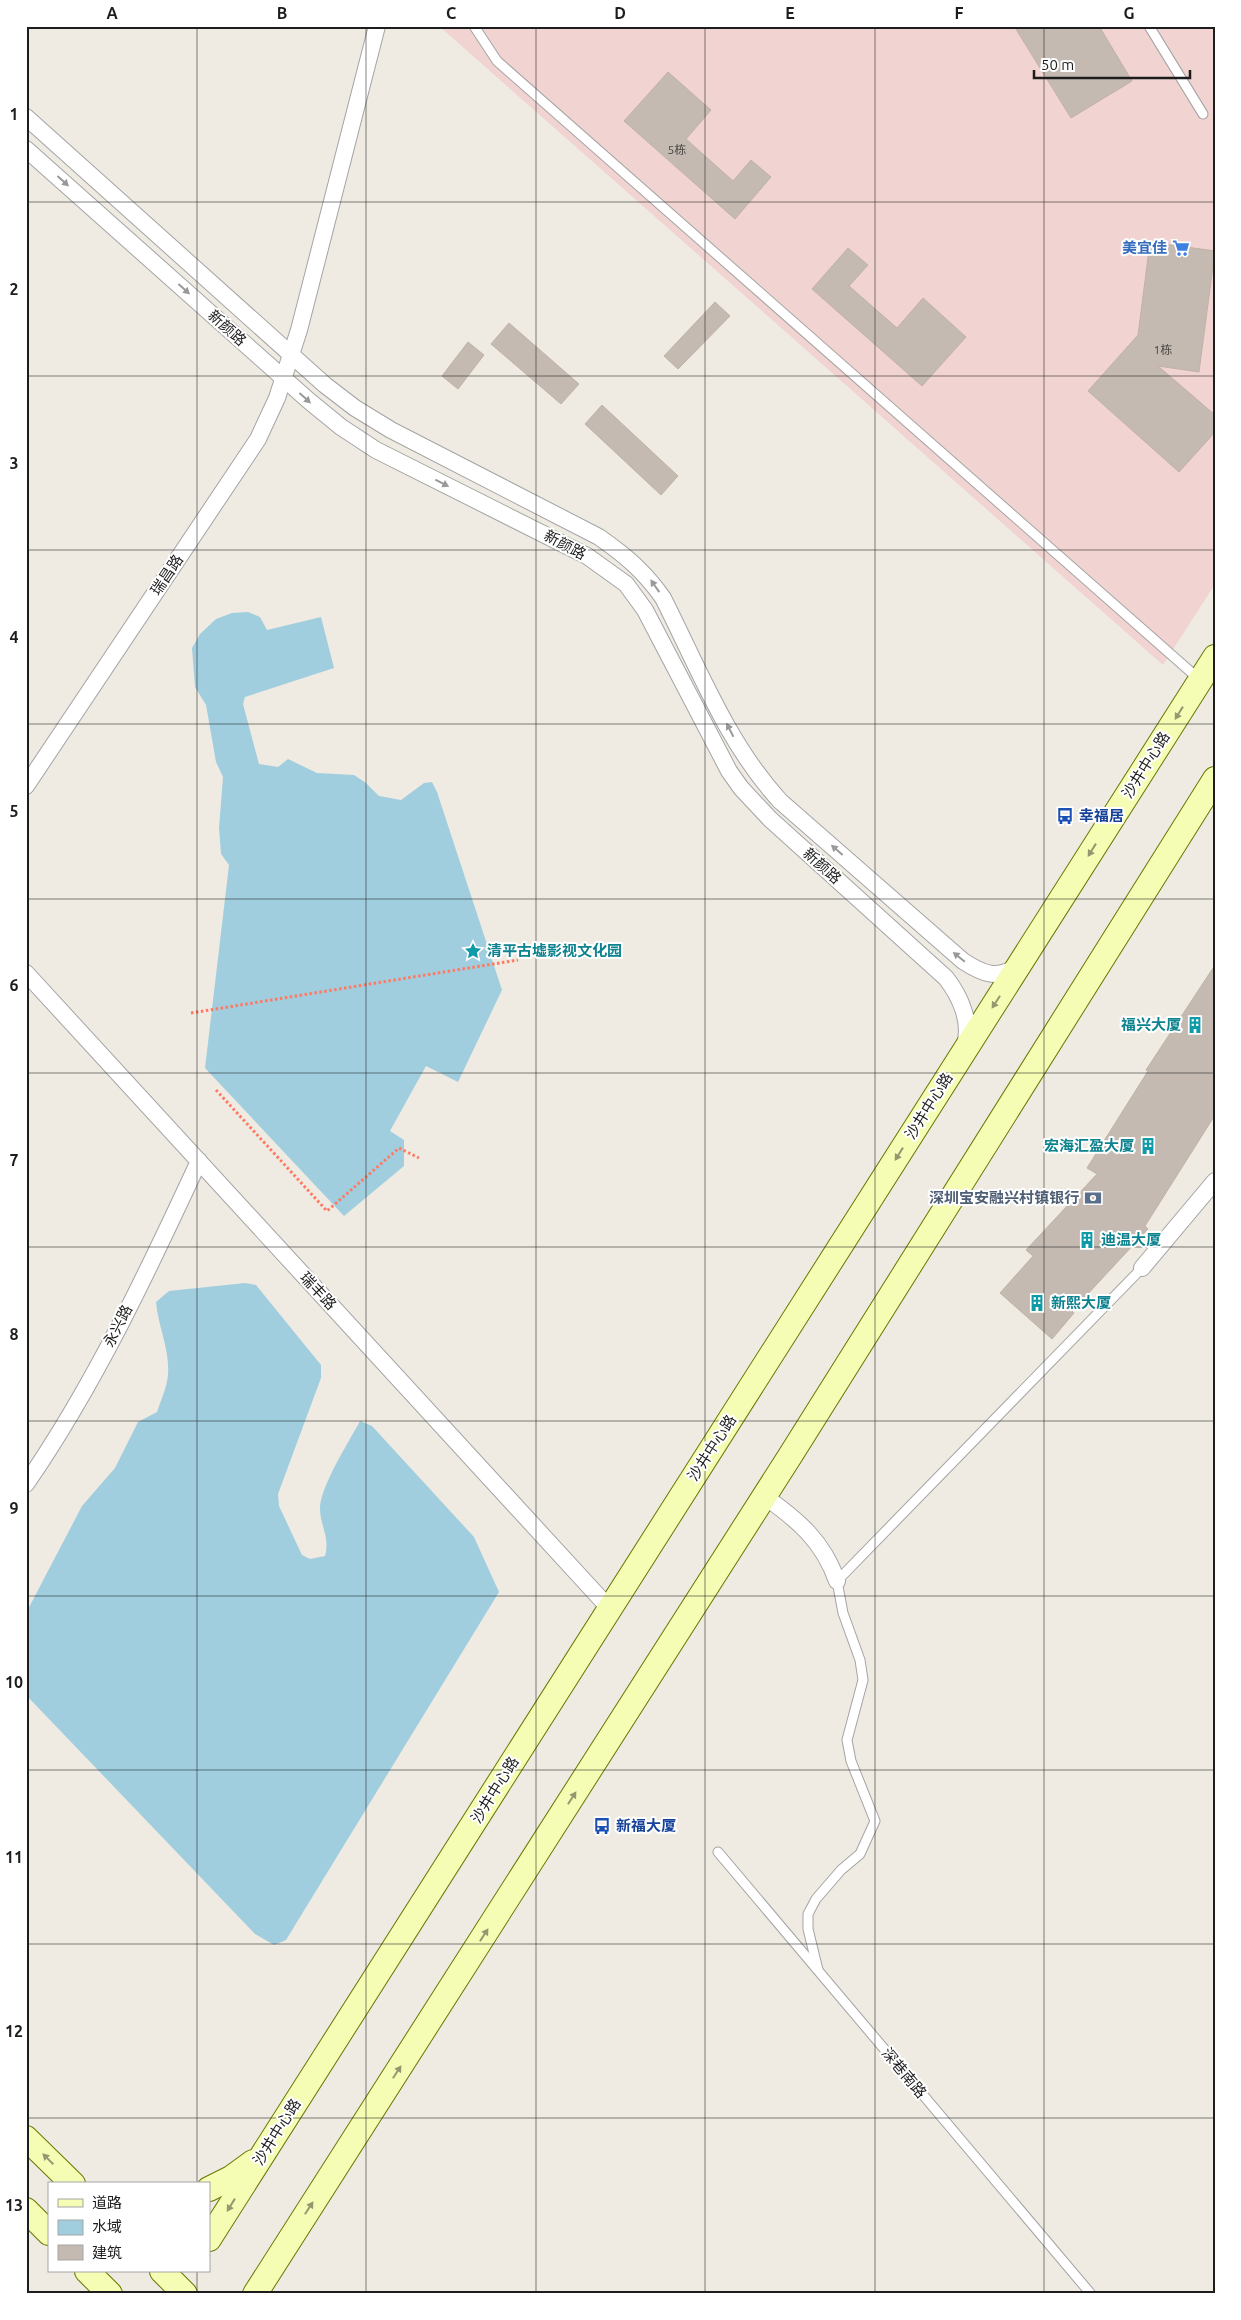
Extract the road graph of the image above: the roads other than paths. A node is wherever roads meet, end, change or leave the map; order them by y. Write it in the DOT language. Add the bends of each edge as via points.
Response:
graph roads {
  1 [pos="377,26"];
  2 [pos="474,26"];
  3 [pos="1149,26"];
  4 [pos="1203,114"];
  5 [pos="26,118"];
  6 [pos="26,148"];
  7 [pos="291,355"];
  8 [pos="283,378"];
  9 [pos="1215,657"];
  10 [pos="1200,681"];
  11 [pos="1215,780"];
  12 [pos="26,786"];
  13 [pos="1018,966"];
  14 [pos="26,973"];
  15 [pos="960,1058"];
  16 [pos="199,1161"];
  17 [pos="1215,1181"];
  18 [pos="1142,1268"];
  19 [pos="26,1484"];
  20 [pos="764,1496"];
  21 [pos="837,1581"];
  22 [pos="610,1609"];
  23 [pos="718,1852"];
  24 [pos="818,1970"];
  25 [pos="26,2138"];
  26 [pos="266,2149"];
  27 [pos="72,2182"];
  28 [pos="210,2188"];
  29 [pos="26,2210"];
  30 [pos="48,2232"];
  31 [pos="210,2238"];
  32 [pos="290,2239"];
  33 [pos="86,2272"];
  34 [pos="87,2272"];
  35 [pos="97,2294"];
  36 [pos="110,2294"];
  37 [pos="254,2294"];
  38 [pos="276,2294"];
  39 [pos="1091,2294"];
  1 -- 7 [label="street, 瑞昌路" via="307,304"];
  2 -- 10 [label="lane" via="497,61"];
  3 -- 4 [label="lane"];
  5 -- 7 [label="street, 新颜路"];
  6 -- 8 [label="street, 新颜路, one-way"];
  7 -- 8 [label="street, 瑞昌路"];
  13 -- 7 [label="street, 新颜路, one-way" via="1002,975 992,975 963,961 780,801 740,750 663,598 647,575 626,556 598,537 354,408"];
  8 -- 12 [label="street, 瑞昌路" via="258,439"];
  8 -- 15 [label="street, 新颜路, one-way" via="358,439 587,556 626,584 644,610 719,756 741,788 770,819 946,978 955,990 966,1030 966,1043"];
  9 -- 10 [label="street, 沙井中心路"];
  10 -- 13 [label="street, 沙井中心路, one-way"];
  11 -- 20 [label="street"];
  13 -- 15 [label="street, 沙井中心路, one-way"];
  14 -- 16 [label="street, 瑞丰路"];
  15 -- 22 [label="street, 沙井中心路, one-way"];
  16 -- 19 [label="street, 永兴路" via="111,1341"];
  16 -- 22 [label="street, 瑞丰路"];
  17 -- 18 [label="street"];
  18 -- 21 [label="lane"];
  20 -- 21 [label="street" via="797,1520 820,1546"];
  32 -- 20 [label="street, one-way"];
  21 -- 24 [label="lane" via="842,1613 860,1660 863,1680 847,1740 851,1761 875,1821 860,1854 841,1870 816,1899 808,1914"];
  22 -- 26 [label="street, 沙井中心路"];
  23 -- 24 [label="lane, 深巷南路"];
  24 -- 39 [label="lane, 深巷南路"];
  27 -- 25 [label="street, one-way"];
  26 -- 28 [label="street" via="238,2174"];
  26 -- 31 [label="street, 沙井中心路, one-way"];
  29 -- 30 [label="street"];
  32 -- 37 [label="street"];
  32 -- 38 [label="street" via="280,2267"];
  33 -- 35 [label="street"];
  34 -- 36 [label="street"];
}
